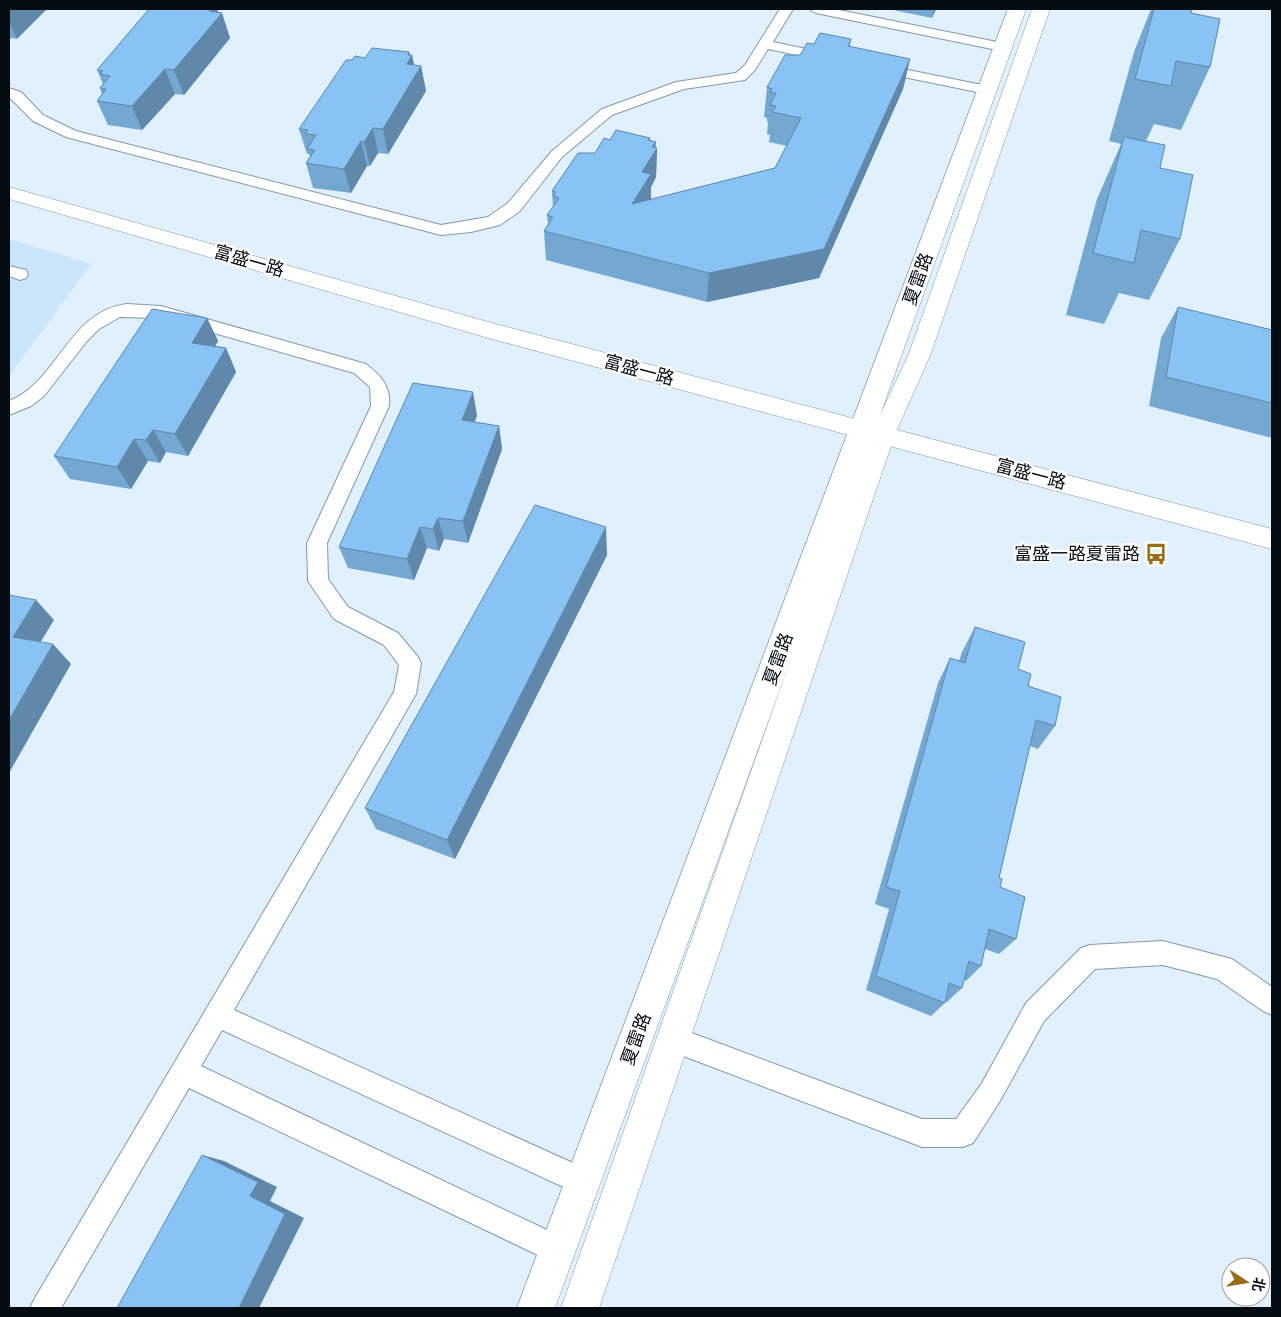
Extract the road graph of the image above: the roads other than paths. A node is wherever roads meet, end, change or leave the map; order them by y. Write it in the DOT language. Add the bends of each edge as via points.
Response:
graph roads {
  1 [pos="786,9"];
  2 [pos="816,9"];
  3 [pos="1017,9"];
  4 [pos="1041,9"];
  5 [pos="764,44"];
  6 [pos="1002,47"];
  7 [pos="842,60"];
  8 [pos="861,64"];
  9 [pos="987,90"];
  10 [pos="9,92"];
  11 [pos="9,193"];
  12 [pos="9,408"];
  13 [pos="873,432"];
  14 [pos="1272,539"];
  15 [pos="1272,1002"];
  16 [pos="217,1016"];
  17 [pos="674,1039"];
  18 [pos="184,1072"];
  19 [pos="583,1182"];
  20 [pos="558,1250"];
  21 [pos="46,1308"];
  22 [pos="536,1308"];
  23 [pos="580,1308"];
  1 -- 5 [label="lane"];
  2 -- 6 [label="lane"];
  3 -- 6 [label="street, 夏雷路"];
  4 -- 13 [label="street, 夏雷路" via="919,356"];
  5 -- 7 [label="lane"];
  5 -- 10 [label="lane" via="740,77 681,85 607,112 556,154 507,212 494,221 441,230 71,134 38,118"];
  6 -- 9 [label="street, 夏雷路"];
  8 -- 9 [label="lane"];
  9 -- 13 [label="street, 夏雷路"];
  11 -- 13 [label="street, 富盛一路" via="492,331"];
  12 -- 16 [label="lane" via="38,392 87,332 108,315 132,310 160,312 360,368 375,380 382,392 380,406 317,543 318,581 341,613 391,639 410,663 406,694"];
  13 -- 14 [label="street, 富盛一路"];
  13 -- 17 [label="street, 夏雷路"];
  13 -- 19 [label="street, 夏雷路"];
  15 -- 17 [label="lane" via="1224,968 1163,953 1090,957 1035,1012 991,1092 963,1133 922,1133"];
  16 -- 18 [label="lane"];
  16 -- 19 [label="lane"];
  17 -- 23 [label="street, 夏雷路"];
  18 -- 20 [label="lane"];
  18 -- 21 [label="lane"];
  19 -- 20 [label="street, 夏雷路"];
  20 -- 22 [label="street, 夏雷路"];
}
